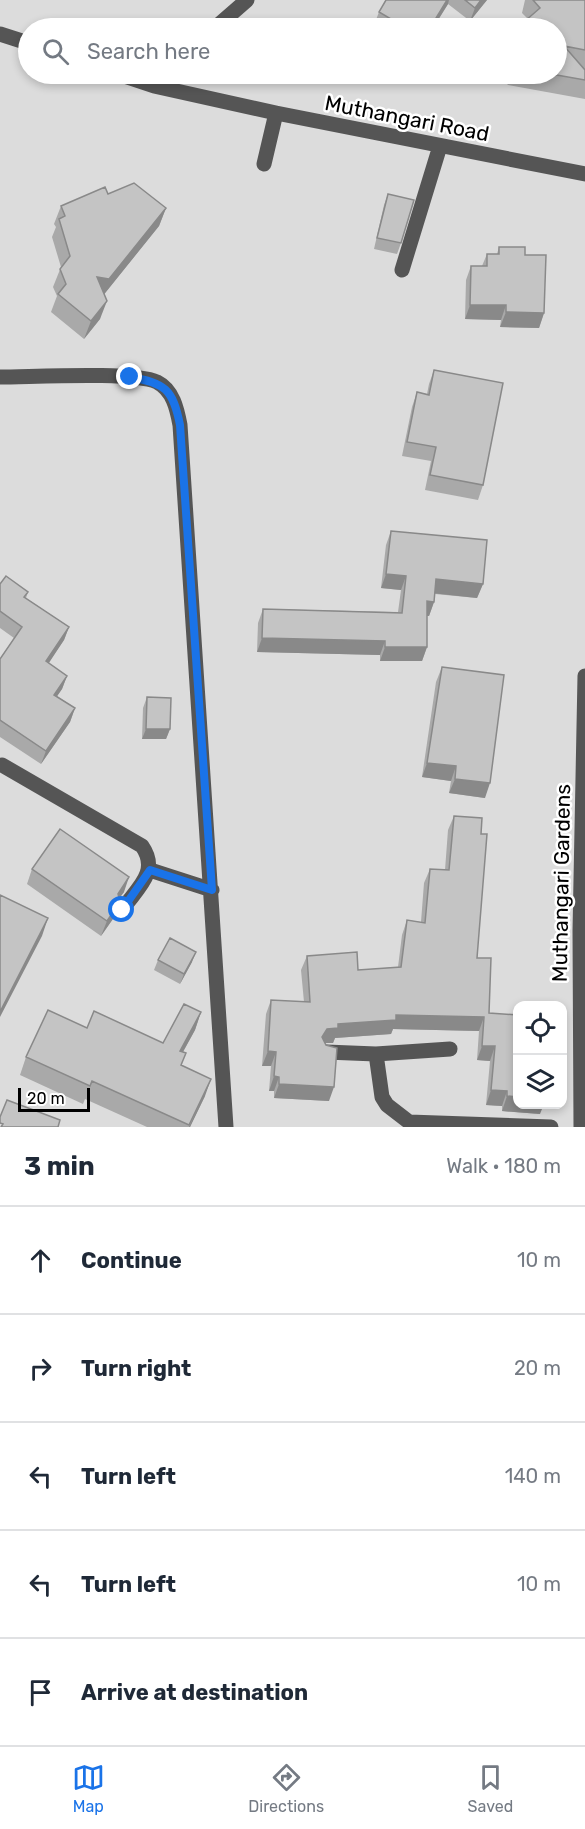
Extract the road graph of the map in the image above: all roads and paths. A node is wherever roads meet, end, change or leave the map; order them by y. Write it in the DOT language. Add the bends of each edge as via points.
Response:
graph roads {
  1 [pos="247,0"];
  2 [pos="226,18"];
  3 [pos="0,34"];
  4 [pos="18,40"];
  5 [pos="148,84"];
  6 [pos="154,86"];
  7 [pos="276,113"];
  8 [pos="440,146"];
  9 [pos="264,164"];
  10 [pos="585,174"];
  11 [pos="402,270"];
  12 [pos="0,377"];
  13 [pos="585,676"];
  14 [pos="584,727"];
  15 [pos="2,765"];
  16 [pos="150,870"];
  17 [pos="212,890"];
  18 [pos="122,910"];
  19 [pos="582,931"];
  20 [pos="583,1031"];
  21 [pos="450,1049"];
  22 [pos="326,1052"];
  23 [pos="376,1054"];
  24 [pos="226,1127"];
  25 [pos="551,1127"];
  26 [pos="581,1127"];
  1 -- 2 [label="street"];
  3 -- 4 [label="street"];
  5 -- 6 [label="street, Muthangari Road"];
  6 -- 7 [label="street, Muthangari Road"];
  7 -- 8 [label="street, Muthangari Road"];
  7 -- 9 [label="street"];
  8 -- 10 [label="street, Muthangari Road"];
  8 -- 11 [label="street"];
  12 -- 17 [label="street" via="130,377 157,382 176,405"];
  13 -- 14 [label="street, Muthangari Gardens"];
  14 -- 19 [label="street, Muthangari Gardens"];
  15 -- 16 [label="street" via="142,846 149,856"];
  16 -- 17 [label="street"];
  16 -- 18 [label="street"];
  17 -- 24 [label="street"];
  19 -- 20 [label="street, Muthangari Gardens"];
  20 -- 26 [label="street, Muthangari Gardens"];
  21 -- 23 [label="street"];
  22 -- 23 [label="street"];
  23 -- 25 [label="street" via="382,1097 409,1122"];
}
